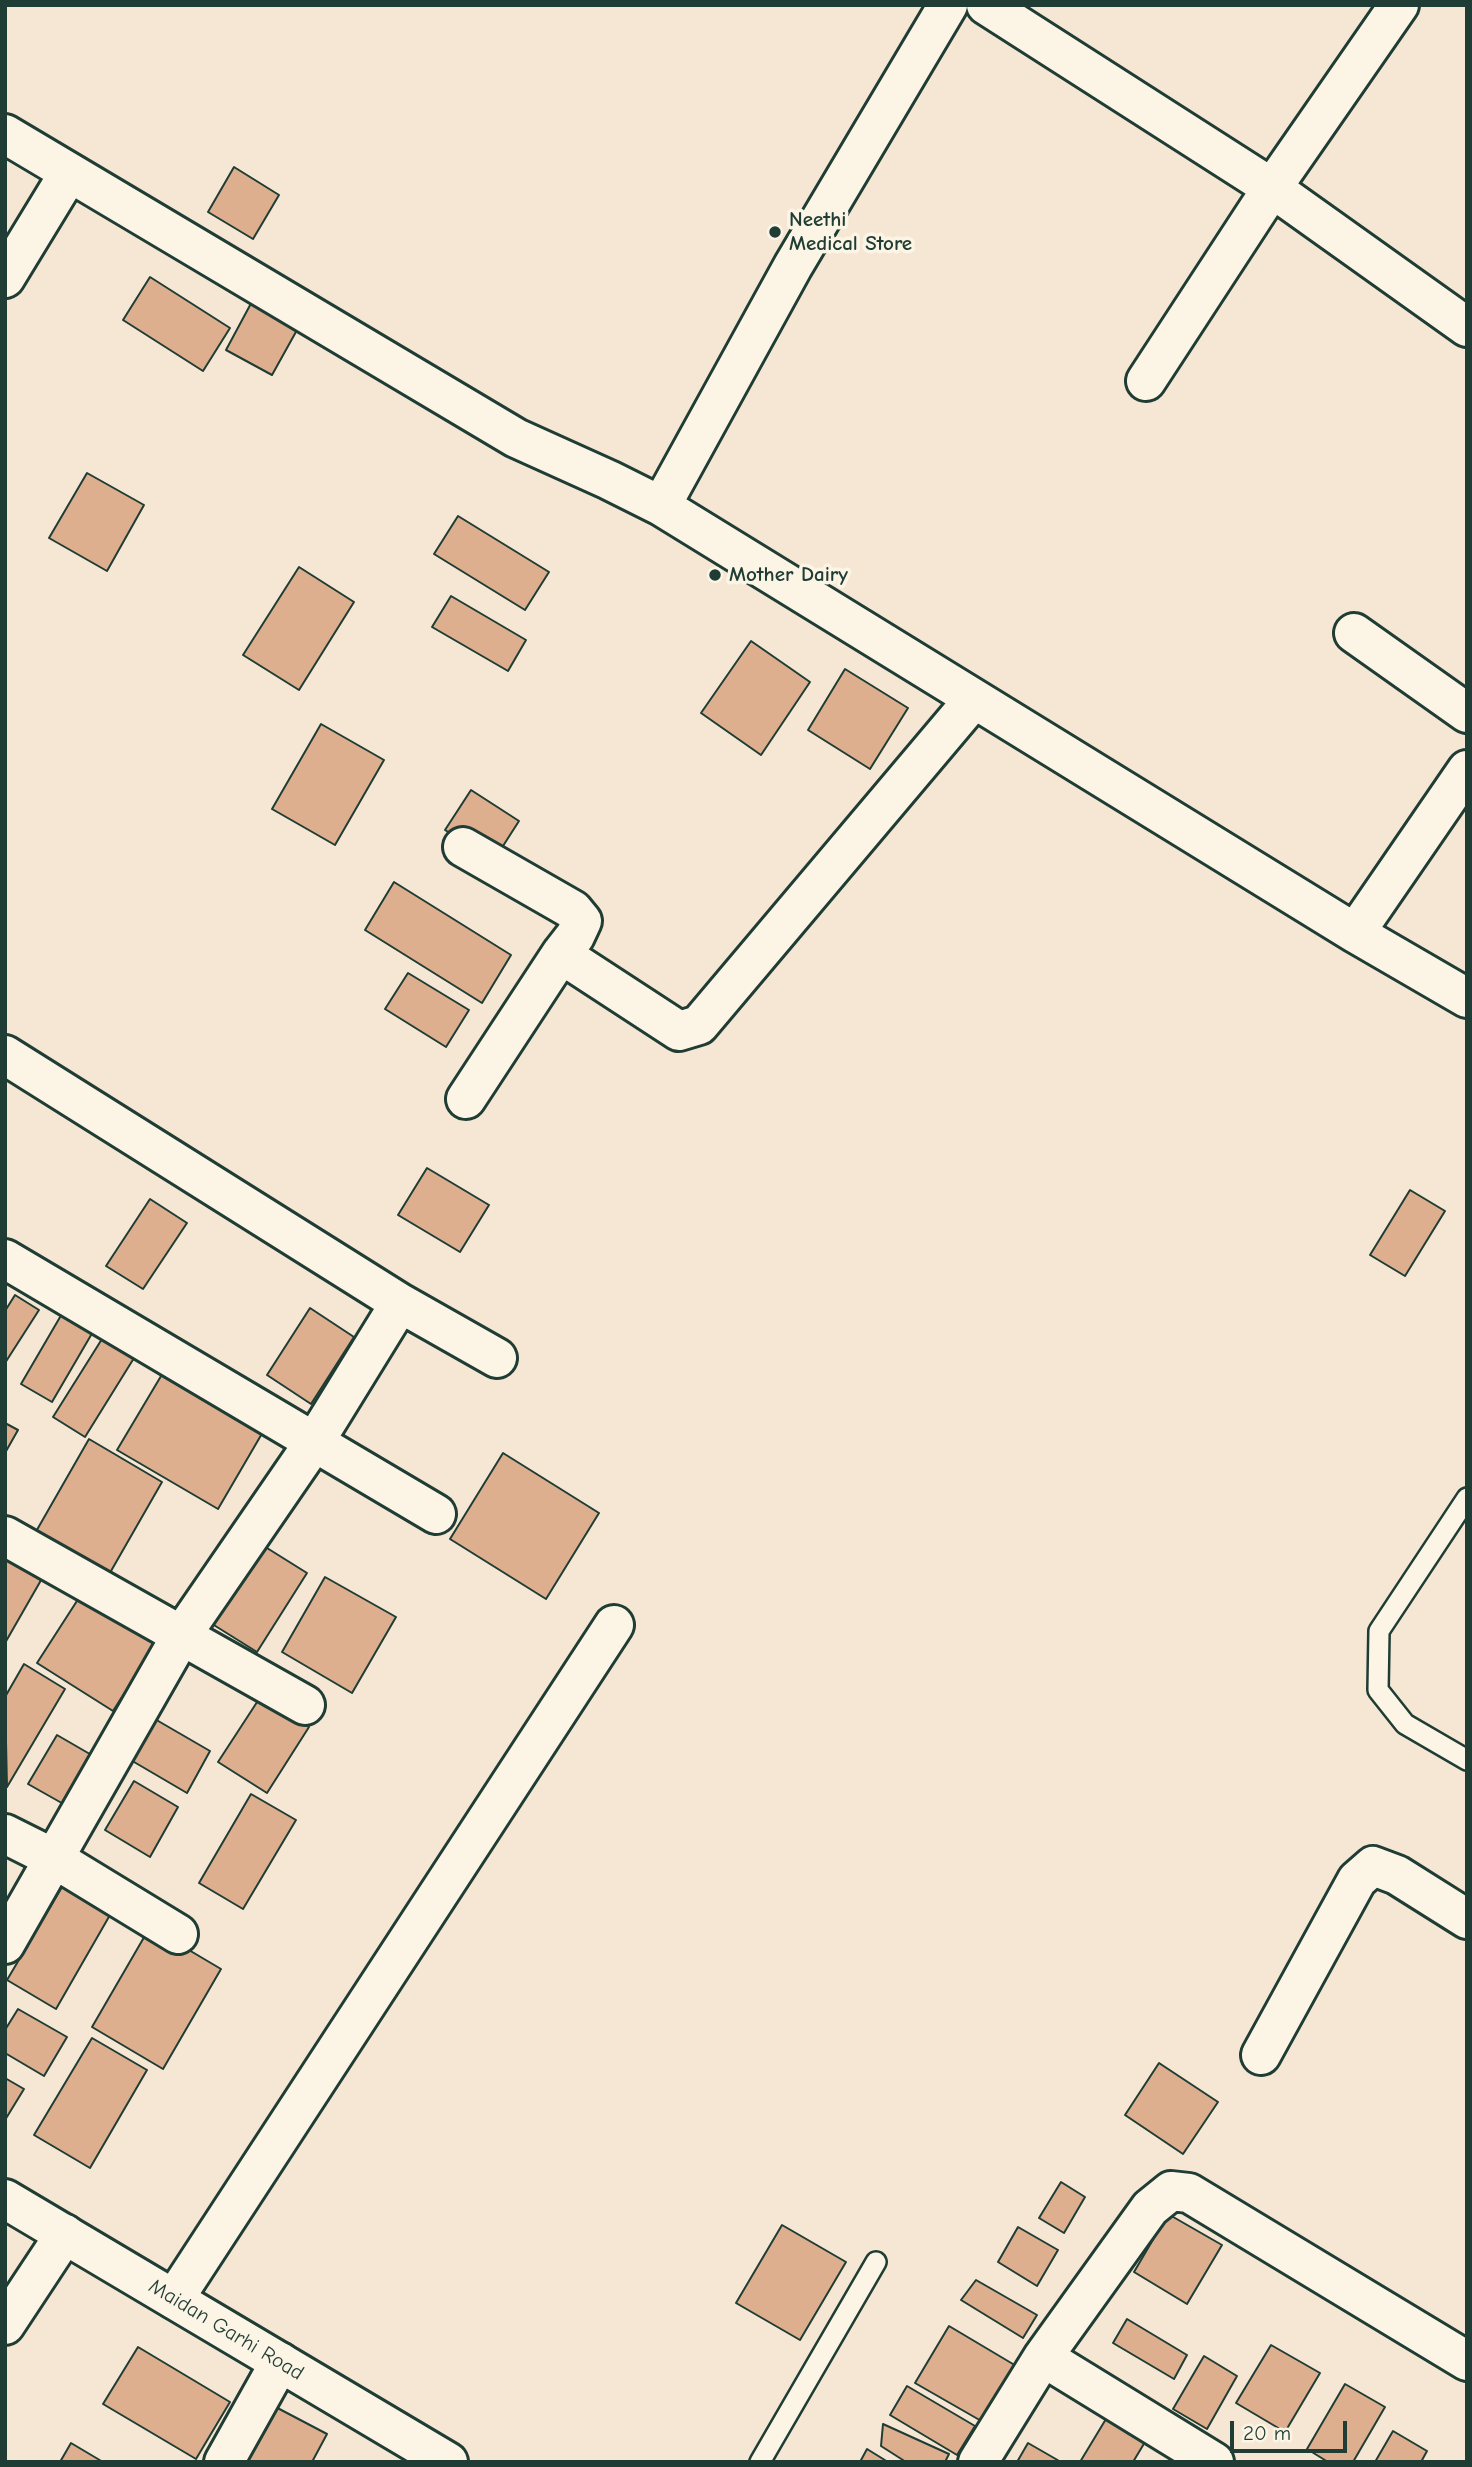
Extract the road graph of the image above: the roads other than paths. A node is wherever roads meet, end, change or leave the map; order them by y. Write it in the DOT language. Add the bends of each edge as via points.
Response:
graph roads {
  1 [pos="948,5"];
  2 [pos="986,5"];
  3 [pos="1399,5"];
  4 [pos="5,134"];
  5 [pos="69,173"];
  6 [pos="1272,188"];
  7 [pos="5,278"];
  8 [pos="1467,327"];
  9 [pos="1146,381"];
  10 [pos="661,506"];
  11 [pos="1354,633"];
  12 [pos="974,699"];
  13 [pos="1467,713"];
  14 [pos="1467,770"];
  15 [pos="463,847"];
  16 [pos="1355,933"];
  17 [pos="561,954"];
  18 [pos="1467,998"];
  19 [pos="5,1055"];
  20 [pos="466,1099"];
  21 [pos="5,1259"];
  22 [pos="400,1303"];
  23 [pos="497,1358"];
  24 [pos="315,1441"];
  25 [pos="1467,1498"];
  26 [pos="436,1514"];
  27 [pos="5,1536"];
  28 [pos="614,1625"];
  29 [pos="181,1636"];
  30 [pos="305,1705"];
  31 [pos="1467,1760"];
  32 [pos="5,1834"];
  33 [pos="55,1859"];
  34 [pos="1467,1919"];
  35 [pos="178,1934"];
  36 [pos="5,1944"];
  37 [pos="1261,2054"];
  38 [pos="5,2199"];
  39 [pos="65,2234"];
  40 [pos="876,2262"];
  41 [pos="174,2299"];
  42 [pos="5,2325"];
  43 [pos="1043,2357"];
  44 [pos="1467,2361"];
  45 [pos="280,2362"];
  46 [pos="224,2462"];
  47 [pos="448,2462"];
  48 [pos="760,2462"];
  49 [pos="978,2462"];
  50 [pos="1214,2462"];
  1 -- 10 [label="street" via="793,266"];
  2 -- 6 [label="street"];
  3 -- 6 [label="street"];
  4 -- 5 [label="street"];
  5 -- 7 [label="street"];
  5 -- 10 [label="street" via="516,438"];
  6 -- 8 [label="street"];
  6 -- 9 [label="street"];
  10 -- 12 [label="street"];
  11 -- 13 [label="street"];
  12 -- 16 [label="street"];
  12 -- 17 [label="street" via="699,1025 679,1031"];
  14 -- 16 [label="street"];
  15 -- 17 [label="street" via="573,910 582,921"];
  16 -- 18 [label="street"];
  17 -- 20 [label="street"];
  19 -- 22 [label="street"];
  21 -- 24 [label="street"];
  22 -- 23 [label="street"];
  22 -- 24 [label="street"];
  24 -- 26 [label="street"];
  24 -- 29 [label="street"];
  25 -- 31 [label="lane" via="1379,1631 1378,1690 1405,1724"];
  27 -- 29 [label="street"];
  28 -- 41 [label="street"];
  29 -- 30 [label="street"];
  29 -- 33 [label="street"];
  32 -- 33 [label="street"];
  33 -- 35 [label="street"];
  33 -- 36 [label="street"];
  34 -- 37 [label="street" via="1397,1875 1373,1866 1357,1880"];
  38 -- 39 [label="street, Maidan Garhi Road"];
  39 -- 41 [label="street, Maidan Garhi Road"];
  39 -- 42 [label="street"];
  40 -- 48 [label="lane"];
  41 -- 45 [label="street, Maidan Garhi Road"];
  43 -- 44 [label="street" via="1150,2208 1171,2191 1189,2193"];
  43 -- 49 [label="street"];
  43 -- 50 [label="street"];
  45 -- 46 [label="street"];
  45 -- 47 [label="street, Maidan Garhi Road"];
}
